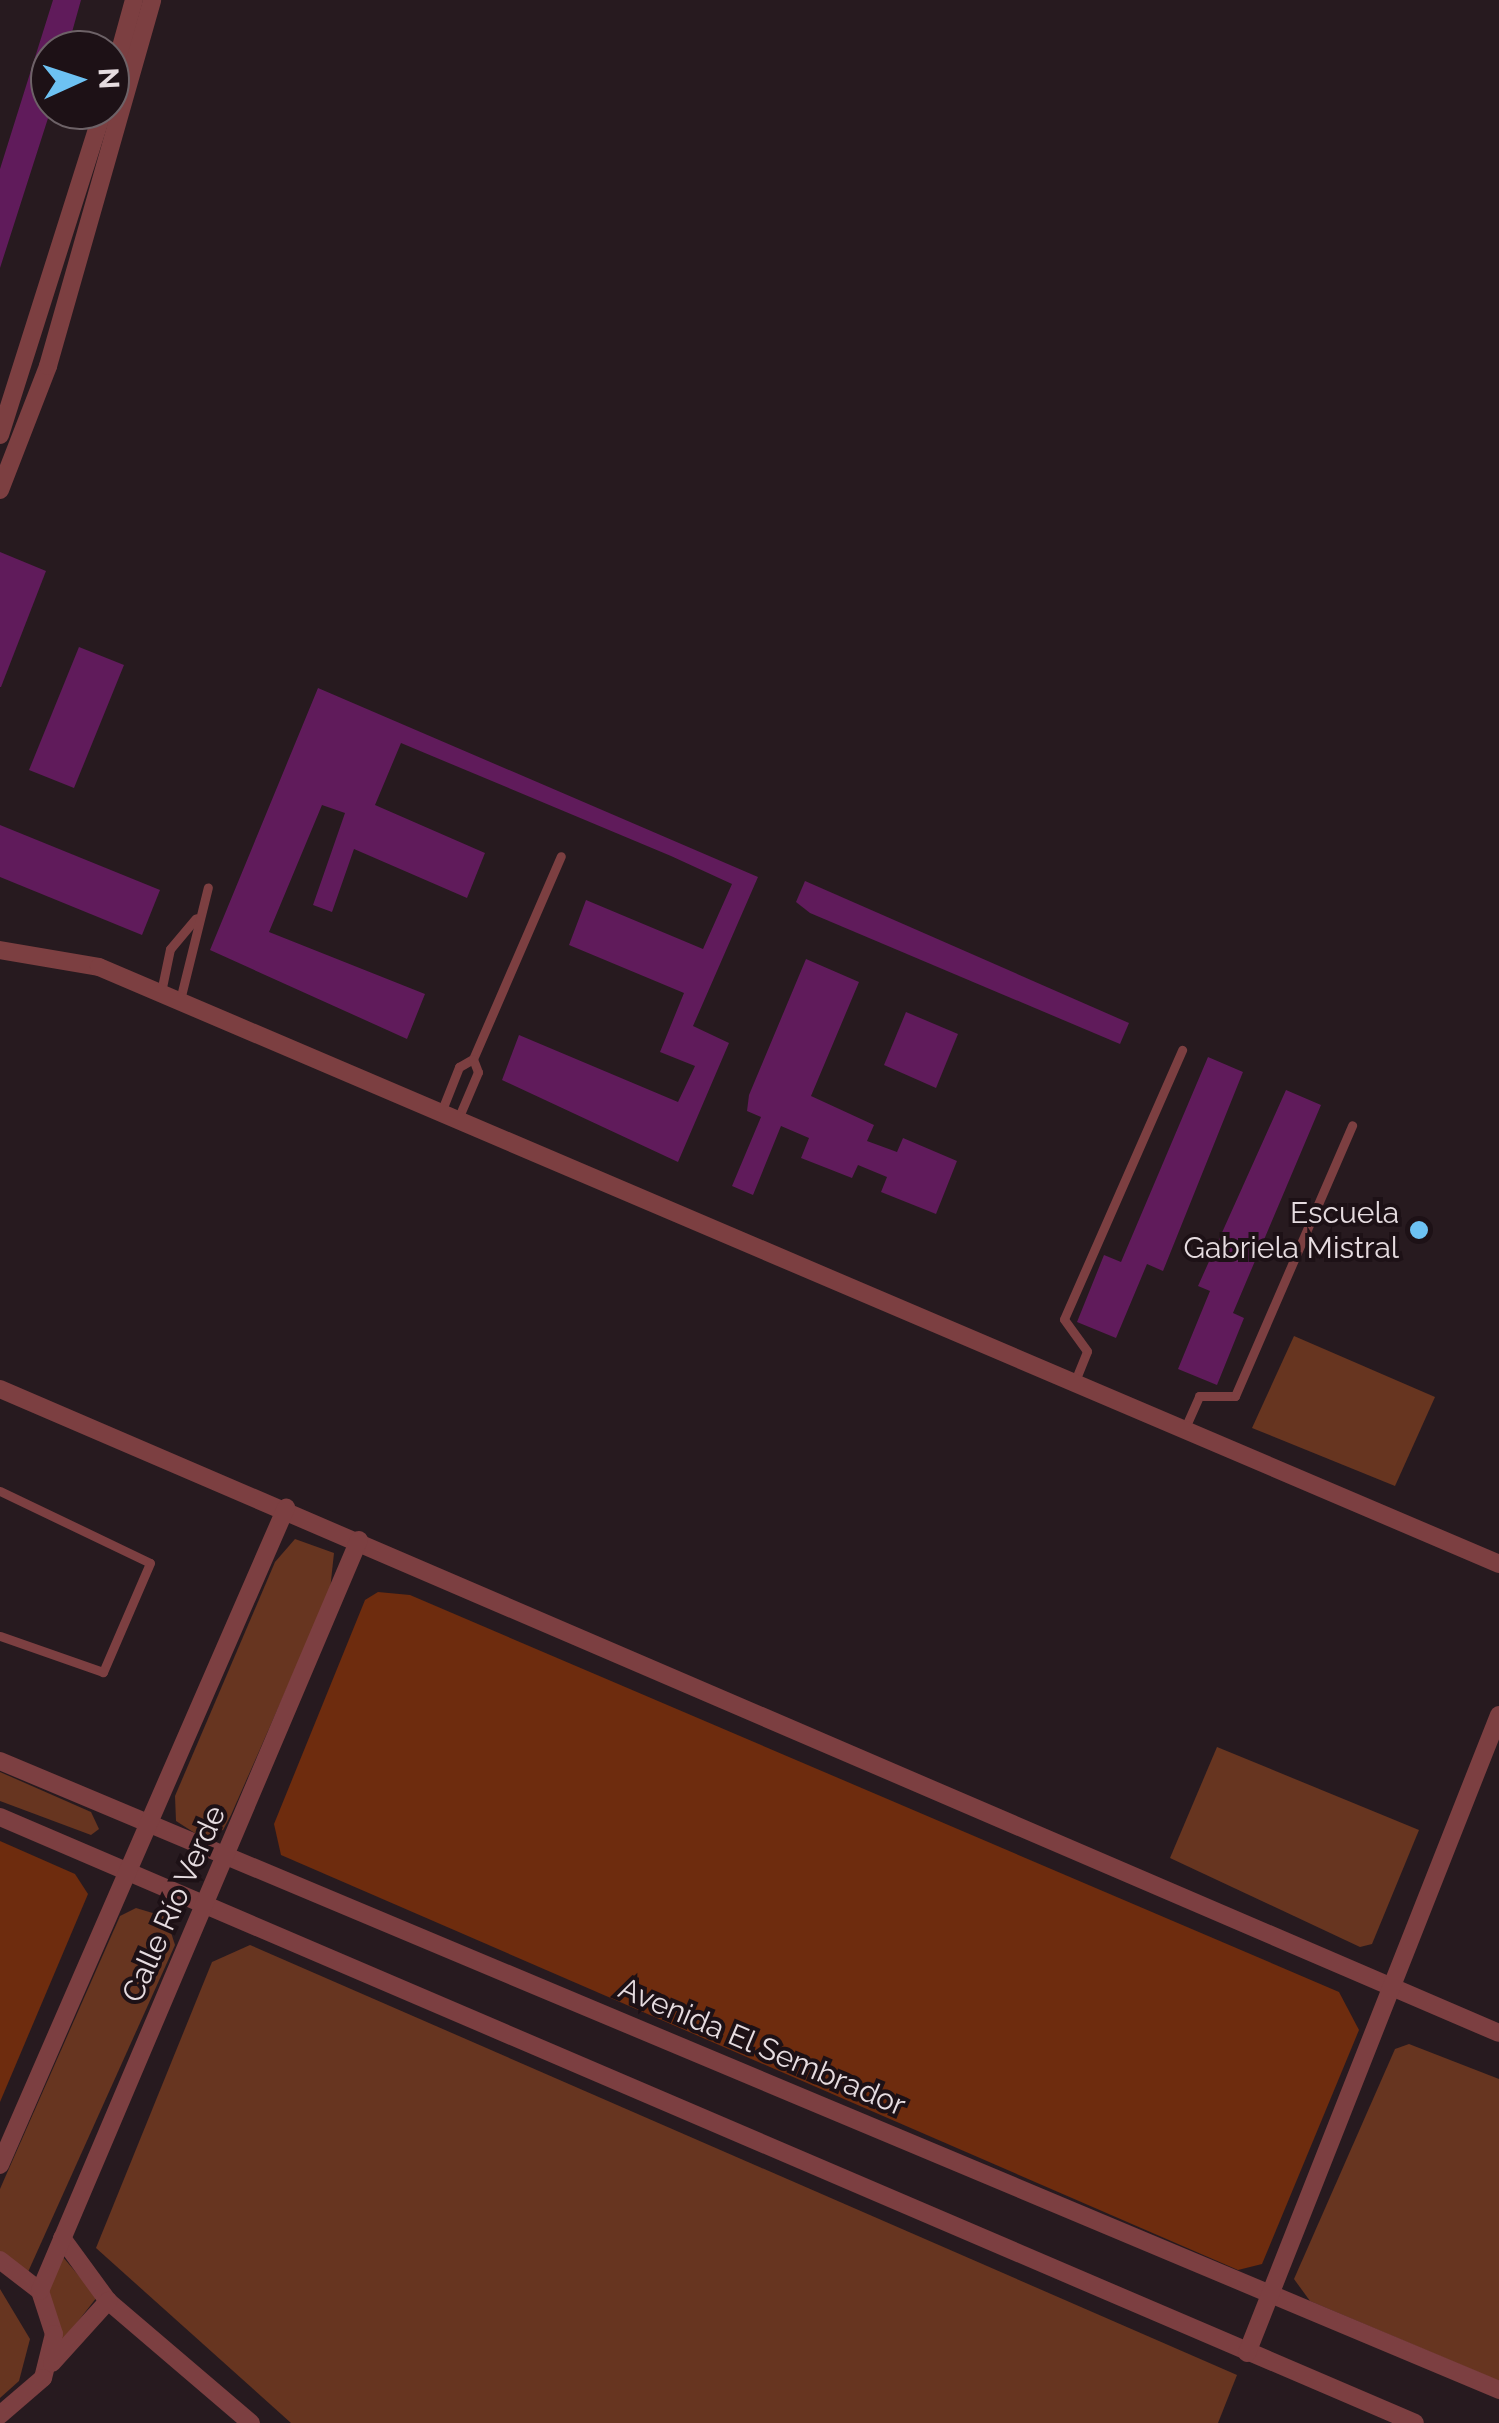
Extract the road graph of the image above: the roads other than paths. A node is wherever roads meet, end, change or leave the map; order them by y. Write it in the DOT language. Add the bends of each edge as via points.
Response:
graph roads {
  1 [pos="134,0"];
  2 [pos="152,0"];
  3 [pos="126,30"];
  4 [pos="98,130"];
  5 [pos="0,434"];
  6 [pos="0,490"];
  7 [pos="560,856"];
  8 [pos="208,887"];
  9 [pos="198,916"];
  10 [pos="0,950"];
  11 [pos="160,995"];
  12 [pos="179,1003"];
  13 [pos="1182,1050"];
  14 [pos="474,1058"];
  15 [pos="448,1118"];
  16 [pos="1352,1126"];
  17 [pos="1075,1381"];
  18 [pos="0,1389"];
  19 [pos="1185,1428"];
  20 [pos="0,1491"];
  21 [pos="286,1508"];
  22 [pos="358,1540"];
  23 [pos="1499,1564"];
  24 [pos="0,1636"];
  25 [pos="1499,1715"];
  26 [pos="0,1761"];
  27 [pos="0,1817"];
  28 [pos="147,1825"];
  29 [pos="227,1853"];
  30 [pos="130,1871"];
  31 [pos="204,1900"];
  32 [pos="1391,1990"];
  33 [pos="1499,2033"];
  34 [pos="0,2165"];
  35 [pos="62,2238"];
  36 [pos="0,2260"];
  37 [pos="40,2290"];
  38 [pos="1271,2294"];
  39 [pos="108,2301"];
  40 [pos="1247,2353"];
  41 [pos="48,2367"];
  42 [pos="1499,2390"];
  43 [pos="0,2415"];
  44 [pos="251,2423"];
  45 [pos="1415,2423"];
  1 -- 3 [label="street"];
  2 -- 6 [label="street" via="48,366"];
  4 -- 5 [label="street"];
  7 -- 14 [label="lane"];
  8 -- 9 [label="lane"];
  9 -- 11 [label="lane" via="170,949"];
  9 -- 12 [label="lane"];
  10 -- 11 [label="street" via="99,967"];
  11 -- 12 [label="street"];
  12 -- 15 [label="street"];
  13 -- 17 [label="lane" via="1064,1320 1086,1351"];
  14 -- 15 [label="lane" via="460,1067"];
  14 -- 15 [label="lane" via="478,1072"];
  15 -- 17 [label="street"];
  16 -- 19 [label="lane" via="1235,1396 1199,1396"];
  17 -- 19 [label="street"];
  18 -- 21 [label="street"];
  19 -- 23 [label="street"];
  20 -- 24 [label="lane" via="150,1562 104,1672"];
  21 -- 22 [label="street"];
  21 -- 28 [label="street, Calle Río Verde"];
  22 -- 29 [label="street, Calle Río Verde"];
  22 -- 32 [label="street"];
  25 -- 32 [label="street"];
  26 -- 28 [label="street, Avenida El Sembrador"];
  27 -- 30 [label="street"];
  28 -- 29 [label="street, Avenida El Sembrador"];
  28 -- 30 [label="street, Calle Río Verde"];
  29 -- 31 [label="street, Calle Río Verde"];
  29 -- 38 [label="street, Avenida El Sembrador"];
  30 -- 31 [label="street"];
  30 -- 34 [label="street, Calle Río Verde"];
  31 -- 35 [label="street, Calle Río Verde"];
  31 -- 40 [label="street"];
  32 -- 33 [label="street"];
  32 -- 38 [label="street"];
  35 -- 37 [label="street, Calle Río Verde"];
  35 -- 39 [label="street"];
  36 -- 37 [label="street"];
  37 -- 41 [label="street" via="54,2334"];
  38 -- 40 [label="street"];
  38 -- 42 [label="street, Avenida El Sembrador"];
  39 -- 41 [label="street"];
  39 -- 44 [label="street"];
  40 -- 45 [label="street"];
  41 -- 43 [label="street" via="35,2391"];
}
